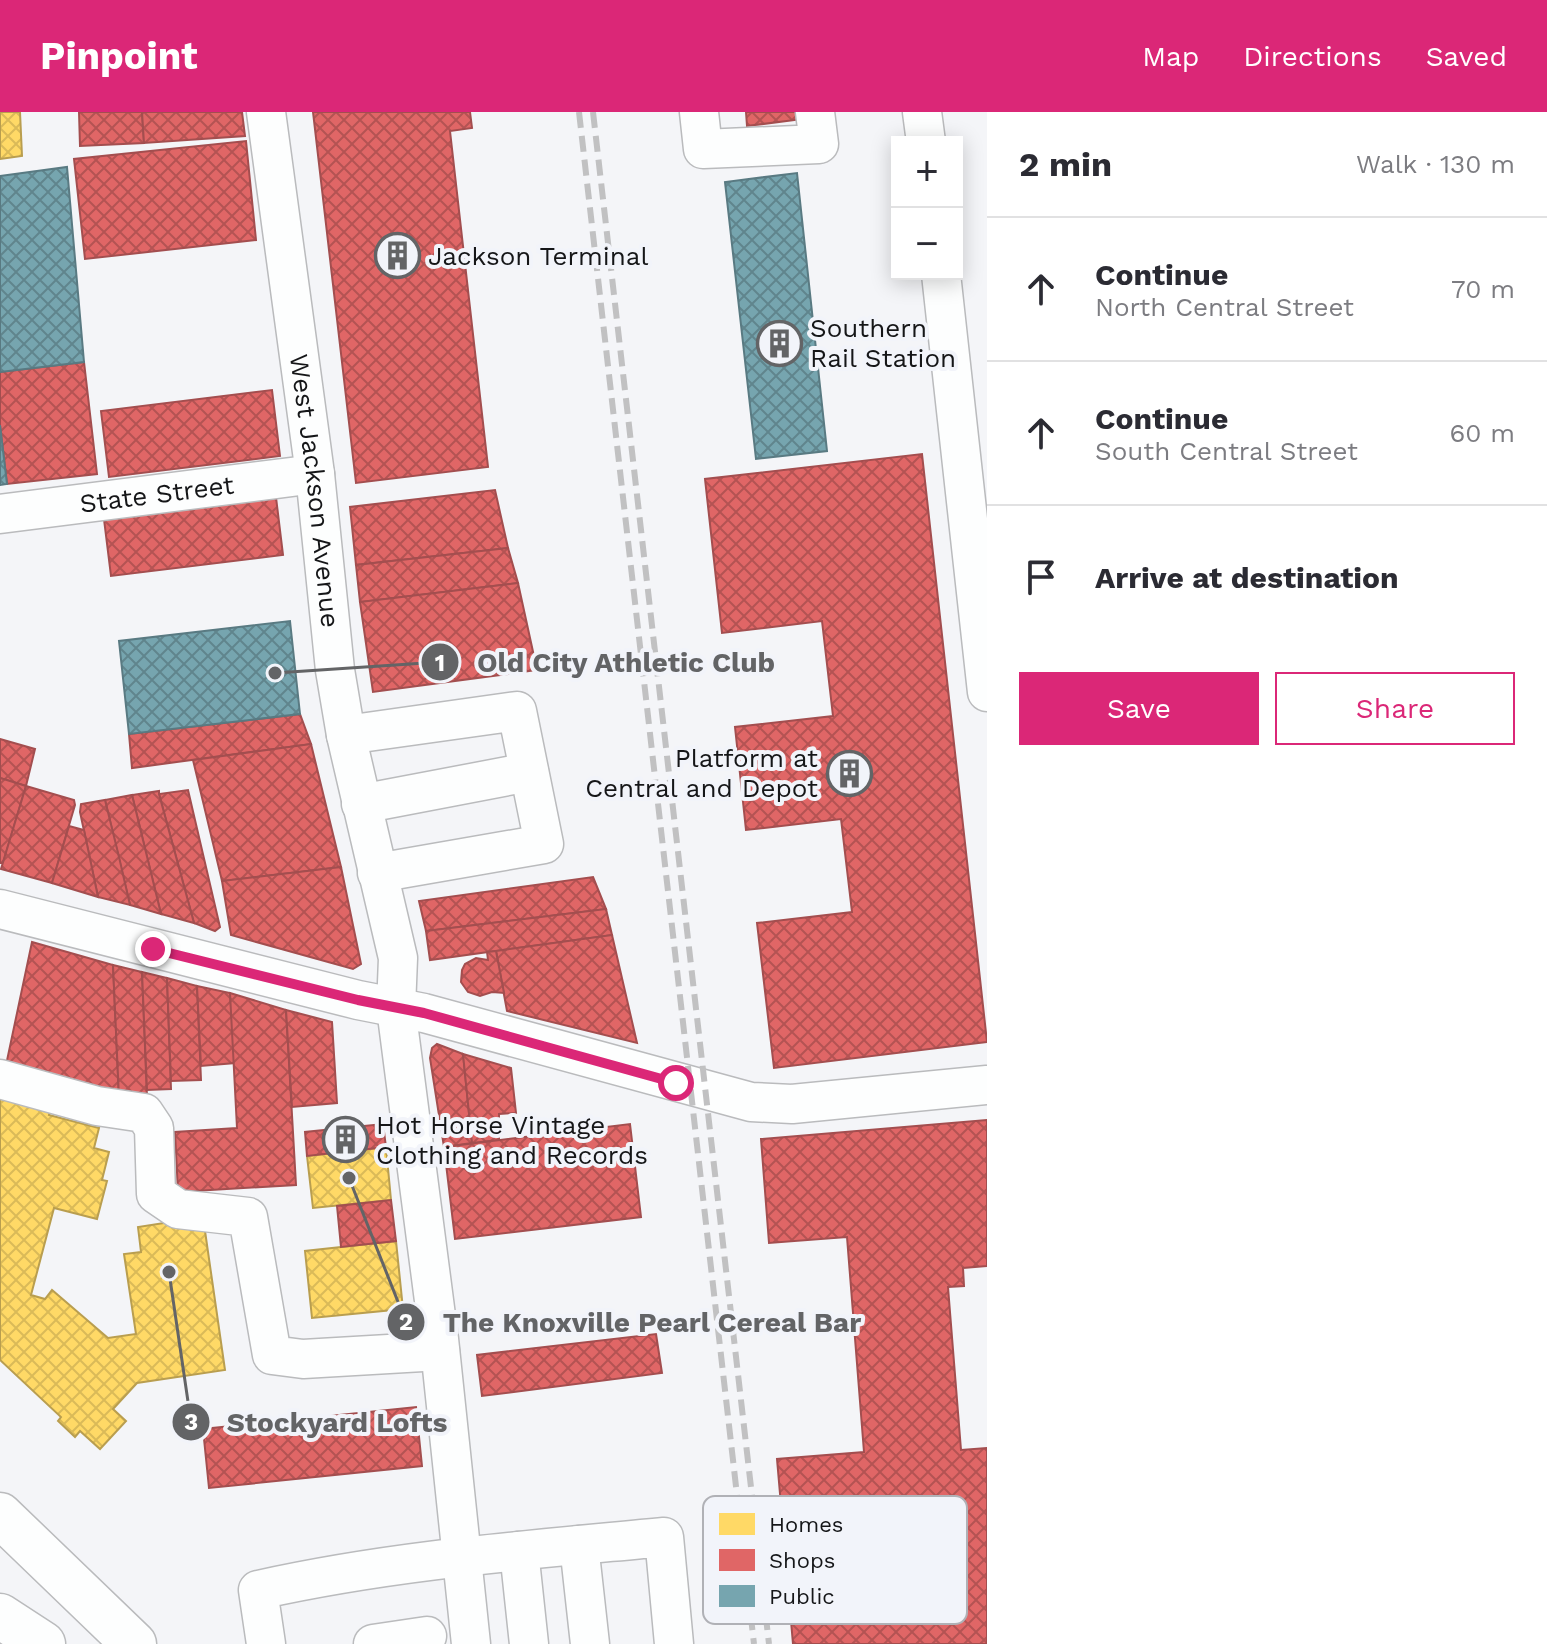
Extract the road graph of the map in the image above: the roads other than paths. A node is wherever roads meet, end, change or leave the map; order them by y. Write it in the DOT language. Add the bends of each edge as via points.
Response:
graph roads {
  1 [pos="266,112"];
  2 [pos="699,112"];
  3 [pos="815,112"];
  4 [pos="922,112"];
  5 [pos="925,136"];
  6 [pos="942,280"];
  7 [pos="972,416"];
  8 [pos="315,474"];
  9 [pos="0,514"];
  10 [pos="987,692"];
  11 [pos="346,735"];
  12 [pos="529,772"];
  13 [pos="361,804"];
  14 [pos="377,873"];
  15 [pos="0,909"];
  16 [pos="396,1008"];
  17 [pos="0,1079"];
  18 [pos="987,1085"];
  19 [pos="440,1351"];
  20 [pos="0,1515"];
  21 [pos="579,1545"];
  22 [pos="519,1551"];
  23 [pos="462,1557"];
  24 [pos="0,1616"];
  25 [pos="427,1636"];
  26 [pos="43,1644"];
  27 [pos="134,1644"];
  28 [pos="266,1644"];
  29 [pos="373,1644"];
  30 [pos="471,1644"];
  31 [pos="529,1644"];
  32 [pos="590,1644"];
  33 [pos="674,1644"];
  1 -- 8 [label="street, West Jackson Avenue"];
  2 -- 3 [label="street" via="703,149 819,144"];
  4 -- 5 [label="street"];
  6 -- 7 [label="street"];
  7 -- 10 [label="street"];
  8 -- 9 [label="street, State Street"];
  8 -- 11 [label="street, West Jackson Avenue"];
  11 -- 12 [label="street" via="517,711"];
  11 -- 13 [label="street, West Jackson Avenue"];
  12 -- 13 [label="street"];
  12 -- 14 [label="street" via="544,844"];
  13 -- 14 [label="street, West Jackson Avenue"];
  14 -- 16 [label="street, West Jackson Avenue" via="398,958"];
  15 -- 16 [label="street"];
  16 -- 18 [label="street" via="751,1102 792,1104"];
  16 -- 19 [label="street, West Jackson Avenue"];
  17 -- 19 [label="street" via="144,1113 154,1128 156,1194 178,1209 248,1217 272,1355 303,1359"];
  19 -- 23 [label="street, West Jackson Avenue"];
  20 -- 27 [label="highway"];
  21 -- 22 [label="street"];
  21 -- 32 [label="street"];
  21 -- 33 [label="street" via="664,1537"];
  22 -- 23 [label="street"];
  22 -- 31 [label="street"];
  23 -- 28 [label="street" via="339,1572 258,1590"];
  23 -- 30 [label="street, West Jackson Avenue"];
  24 -- 26 [label="highway"];
  25 -- 29 [label="street"];
}
